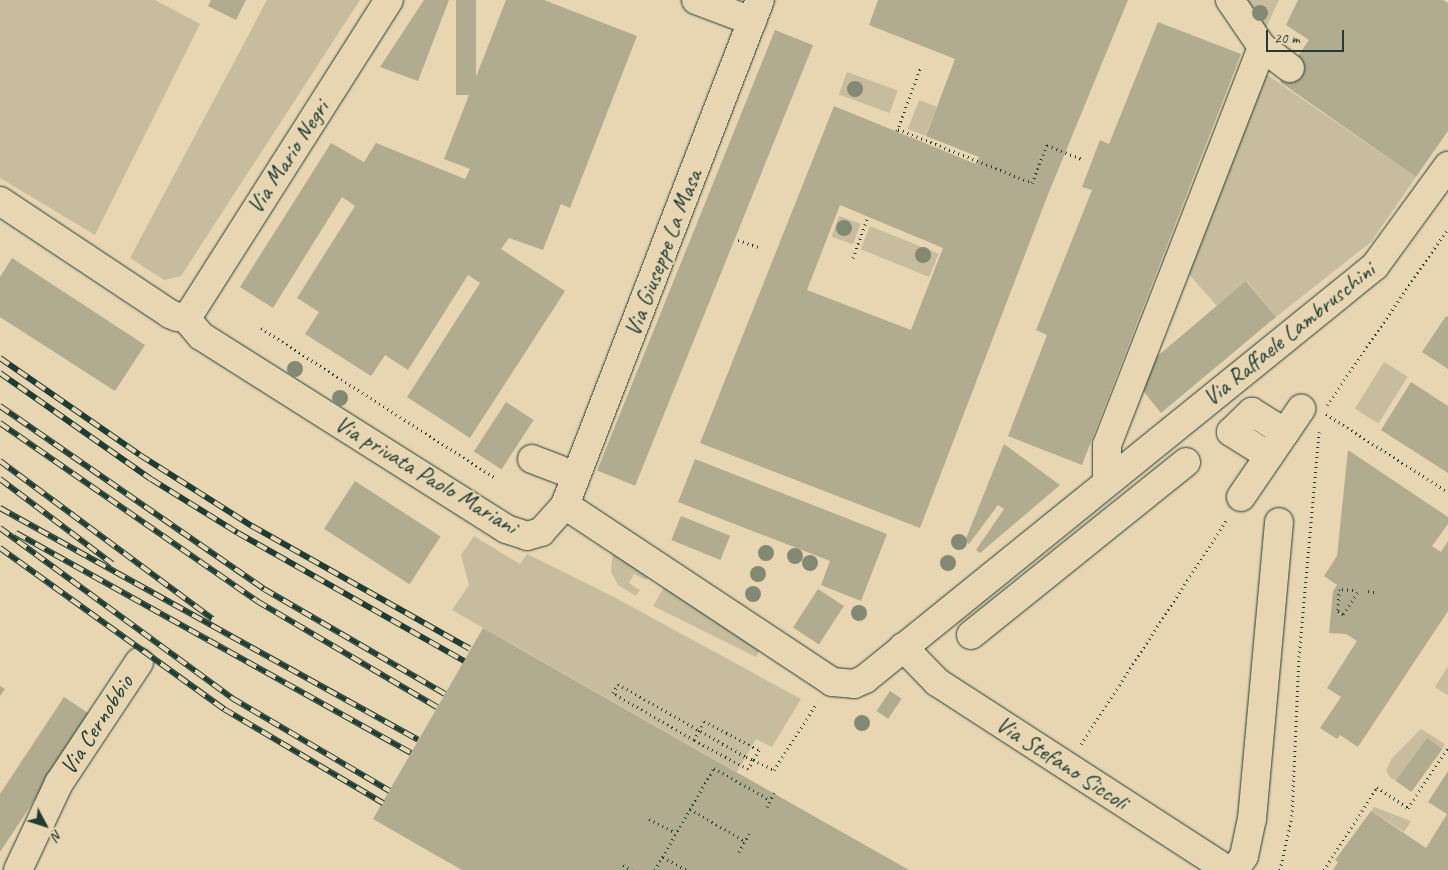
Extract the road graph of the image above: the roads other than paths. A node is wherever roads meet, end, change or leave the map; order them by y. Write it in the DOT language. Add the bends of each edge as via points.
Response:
graph roads {
  1 [pos="389,0"];
  2 [pos="696,0"];
  3 [pos="1230,0"];
  4 [pos="756,11"];
  5 [pos="1257,58"];
  6 [pos="1290,68"];
  7 [pos="1448,166"];
  8 [pos="0,201"];
  9 [pos="189,315"];
  10 [pos="1316,416"];
  11 [pos="1285,433"];
  12 [pos="1269,456"];
  13 [pos="532,459"];
  14 [pos="1186,462"];
  15 [pos="560,470"];
  16 [pos="1107,480"];
  17 [pos="1241,497"];
  18 [pos="1082,501"];
  19 [pos="565,505"];
  20 [pos="1279,522"];
  21 [pos="1106,526"];
  22 [pos="971,635"];
  23 [pos="903,647"];
  24 [pos="138,662"];
  25 [pos="18,870"];
  26 [pos="1228,870"];
  27 [pos="1234,870"];
  1 -- 9 [label="street, Via Mario Negri"];
  2 -- 4 [label="street"];
  3 -- 5 [label="street"];
  4 -- 19 [label="street, Via Giuseppe La Masa"];
  5 -- 6 [label="street"];
  5 -- 16 [label="street" via="1106,445"];
  7 -- 16 [label="street, Via Raffaele Lambruschini" via="1375,266"];
  8 -- 9 [label="street" via="170,314 177,317"];
  9 -- 19 [label="street, Via privata Paolo Mariani" via="190,323 201,336 506,529 527,536 541,532"];
  10 -- 11 [label="street"];
  11 -- 12 [label="street"];
  11 -- 12 [label="street" via="1252,412 1231,432"];
  12 -- 17 [label="street"];
  13 -- 15 [label="street"];
  14 -- 21 [label="street"];
  16 -- 18 [label="street, Via Raffaele Lambruschini"];
  18 -- 21 [label="street"];
  18 -- 23 [label="street, Via Raffaele Lambruschini"];
  19 -- 23 [label="street" via="832,682 854,684 865,679"];
  20 -- 27 [label="street" via="1252,819 1244,856"];
  21 -- 22 [label="street"];
  23 -- 26 [label="street, Via Stefano Siccoli" via="937,682"];
  24 -- 25 [label="street, Via Cernobbio" via="59,783"];
}
